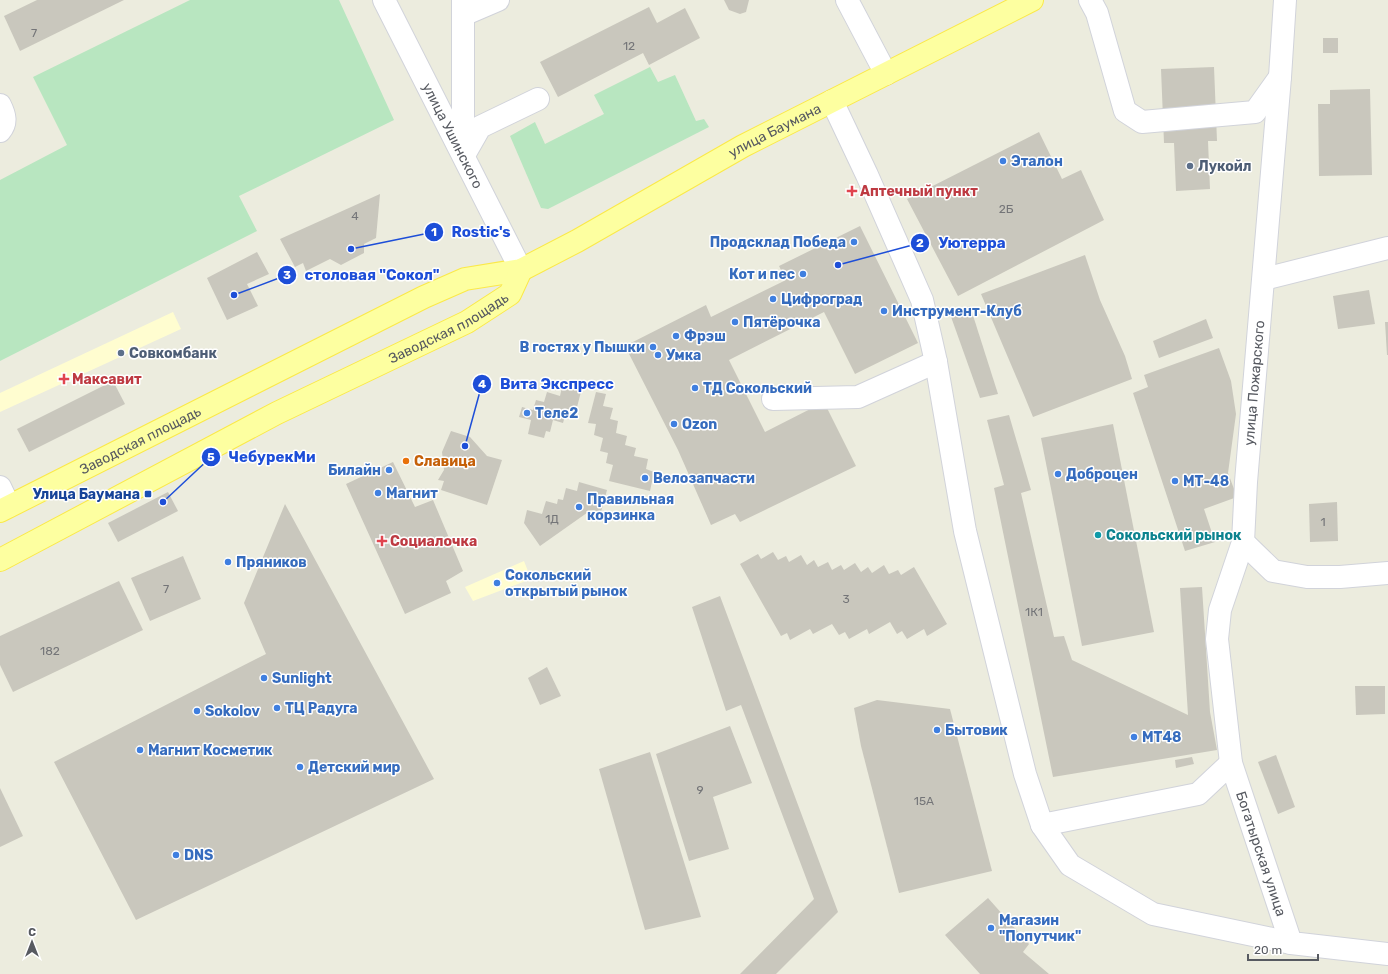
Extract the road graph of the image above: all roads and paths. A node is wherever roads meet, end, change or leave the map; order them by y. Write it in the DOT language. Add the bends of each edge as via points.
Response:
graph roads {
  1 [pos="384,0"];
  2 [pos="498,0"];
  3 [pos="847,0"];
  4 [pos="1032,0"];
  5 [pos="1090,0"];
  6 [pos="1285,0"];
  7 [pos="463,8"];
  8 [pos="886,74"];
  9 [pos="1280,77"];
  10 [pos="538,98"];
  11 [pos="832,101"];
  12 [pos="0,105"];
  13 [pos="0,132"];
  14 [pos="463,156"];
  15 [pos="1388,248"];
  16 [pos="521,270"];
  17 [pos="1264,279"];
  18 [pos="936,362"];
  19 [pos="773,399"];
  20 [pos="3,502"];
  21 [pos="1243,542"];
  22 [pos="0,560"];
  23 [pos="1388,573"];
  24 [pos="1231,763"];
  25 [pos="1042,826"];
  26 [pos="1291,943"];
  27 [pos="1388,954"];
  1 -- 14 [label="street, улица Ушинского"];
  2 -- 7 [label="street"];
  3 -- 8 [label="street"];
  4 -- 8 [label="main road, улица Баумана"];
  5 -- 9 [label="street" via="1097,13 1126,111 1142,122 1254,112"];
  6 -- 9 [label="street, улица Пожарского"];
  7 -- 14 [label="street"];
  8 -- 11 [label="main road, улица Баумана"];
  9 -- 17 [label="street, улица Пожарского"];
  10 -- 14 [label="street" via="480,127"];
  11 -- 16 [label="main road, улица Баумана" via="743,146"];
  11 -- 18 [label="street" via="922,300"];
  12 -- 13 [label="street" via="5,122"];
  14 -- 16 [label="street, улица Ушинского"];
  15 -- 17 [label="street"];
  16 -- 20 [label="main road, Заводская площадь" via="465,279 424,297"];
  16 -- 22 [label="main road, Заводская площадь" via="510,294 467,322 278,413"];
  17 -- 21 [label="street, улица Пожарского"];
  18 -- 19 [label="street" via="858,397"];
  18 -- 25 [label="street" via="965,531 1025,774"];
  21 -- 23 [label="street" via="1274,570 1307,577"];
  21 -- 24 [label="street, улица Пожарского" via="1220,610 1217,639"];
  24 -- 25 [label="street" via="1198,794"];
  24 -- 26 [label="street, Богатырская улица"];
  25 -- 26 [label="street" via="1070,865 1153,914"];
  26 -- 27 [label="street"];
}
